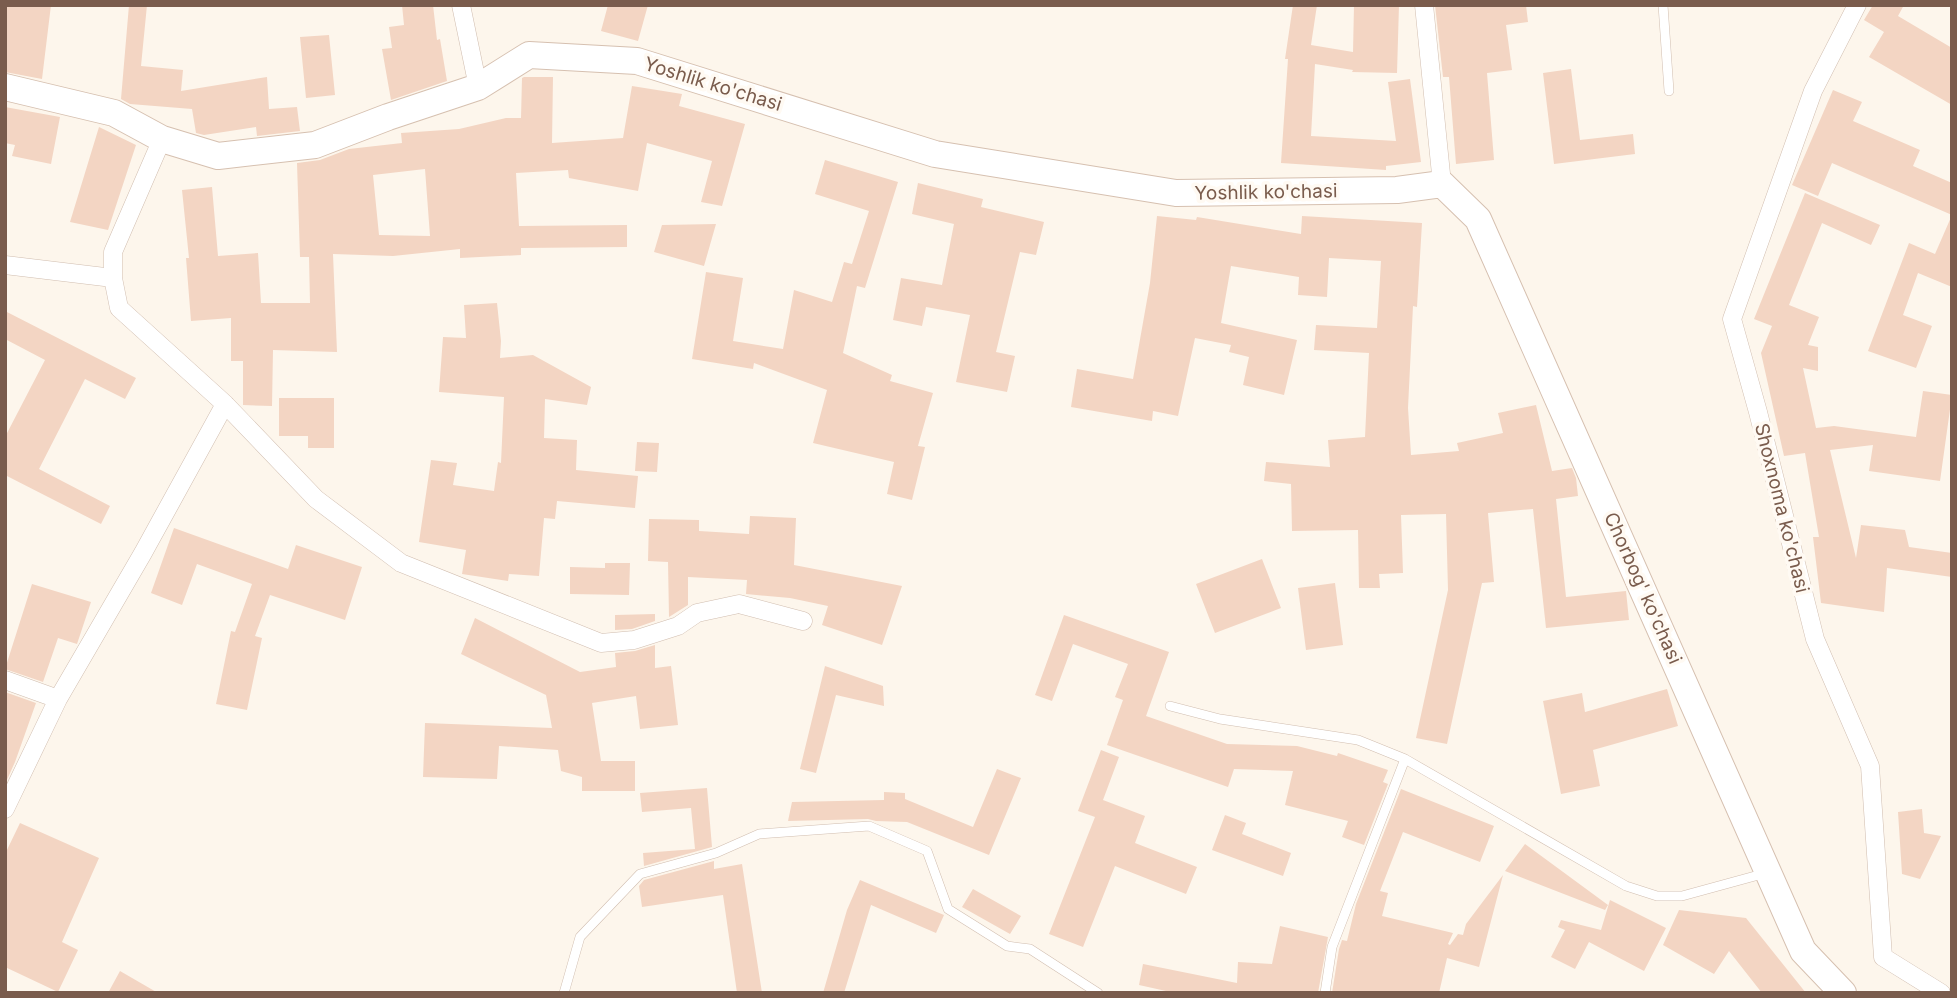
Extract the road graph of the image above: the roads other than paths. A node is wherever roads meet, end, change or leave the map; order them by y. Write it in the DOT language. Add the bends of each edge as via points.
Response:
graph roads {
  1 [pos="461,5"];
  2 [pos="1424,5"];
  3 [pos="1663,5"];
  4 [pos="1857,5"];
  5 [pos="5,87"];
  6 [pos="478,88"];
  7 [pos="1669,90"];
  8 [pos="162,139"];
  9 [pos="1442,184"];
  10 [pos="5,265"];
  11 [pos="114,278"];
  12 [pos="225,404"];
  13 [pos="803,621"];
  14 [pos="5,680"];
  15 [pos="58,699"];
  16 [pos="1170,706"];
  17 [pos="1405,759"];
  18 [pos="5,809"];
  19 [pos="1768,873"];
  20 [pos="564,993"];
  21 [pos="1098,993"];
  22 [pos="1325,993"];
  23 [pos="1843,993"];
  24 [pos="1941,993"];
  1 -- 6 [label="street"];
  2 -- 9 [label="street"];
  3 -- 7 [label="lane"];
  4 -- 24 [label="street, Shoxnoma ko'chasi" via="1813,90 1732,319 1815,639 1870,766 1883,957"];
  5 -- 8 [label="street, Yoshlik ko'chasi" via="114,113"];
  6 -- 8 [label="street, Yoshlik ko'chasi" via="315,145 218,156"];
  6 -- 9 [label="street, Yoshlik ko'chasi" via="529,55 637,61 935,153 1175,193 1397,190"];
  8 -- 11 [label="street" via="113,252"];
  9 -- 19 [label="street, Chorbog' ko'chasi" via="1478,219"];
  10 -- 11 [label="street"];
  11 -- 12 [label="street" via="119,309"];
  12 -- 13 [label="street" via="316,499 401,563 601,643 634,640 678,626 697,613 739,604"];
  12 -- 15 [label="street"];
  14 -- 15 [label="street"];
  15 -- 18 [label="street"];
  16 -- 17 [label="lane" via="1220,719 1358,740"];
  17 -- 19 [label="lane" via="1626,886 1657,896 1682,896"];
  17 -- 22 [label="lane" via="1332,947"];
  19 -- 23 [label="street, Chorbog' ko'chasi" via="1803,951"];
  20 -- 21 [label="lane" via="580,937 640,874 716,853 759,834 869,826 927,851 948,909 1007,946 1030,949"];
}
